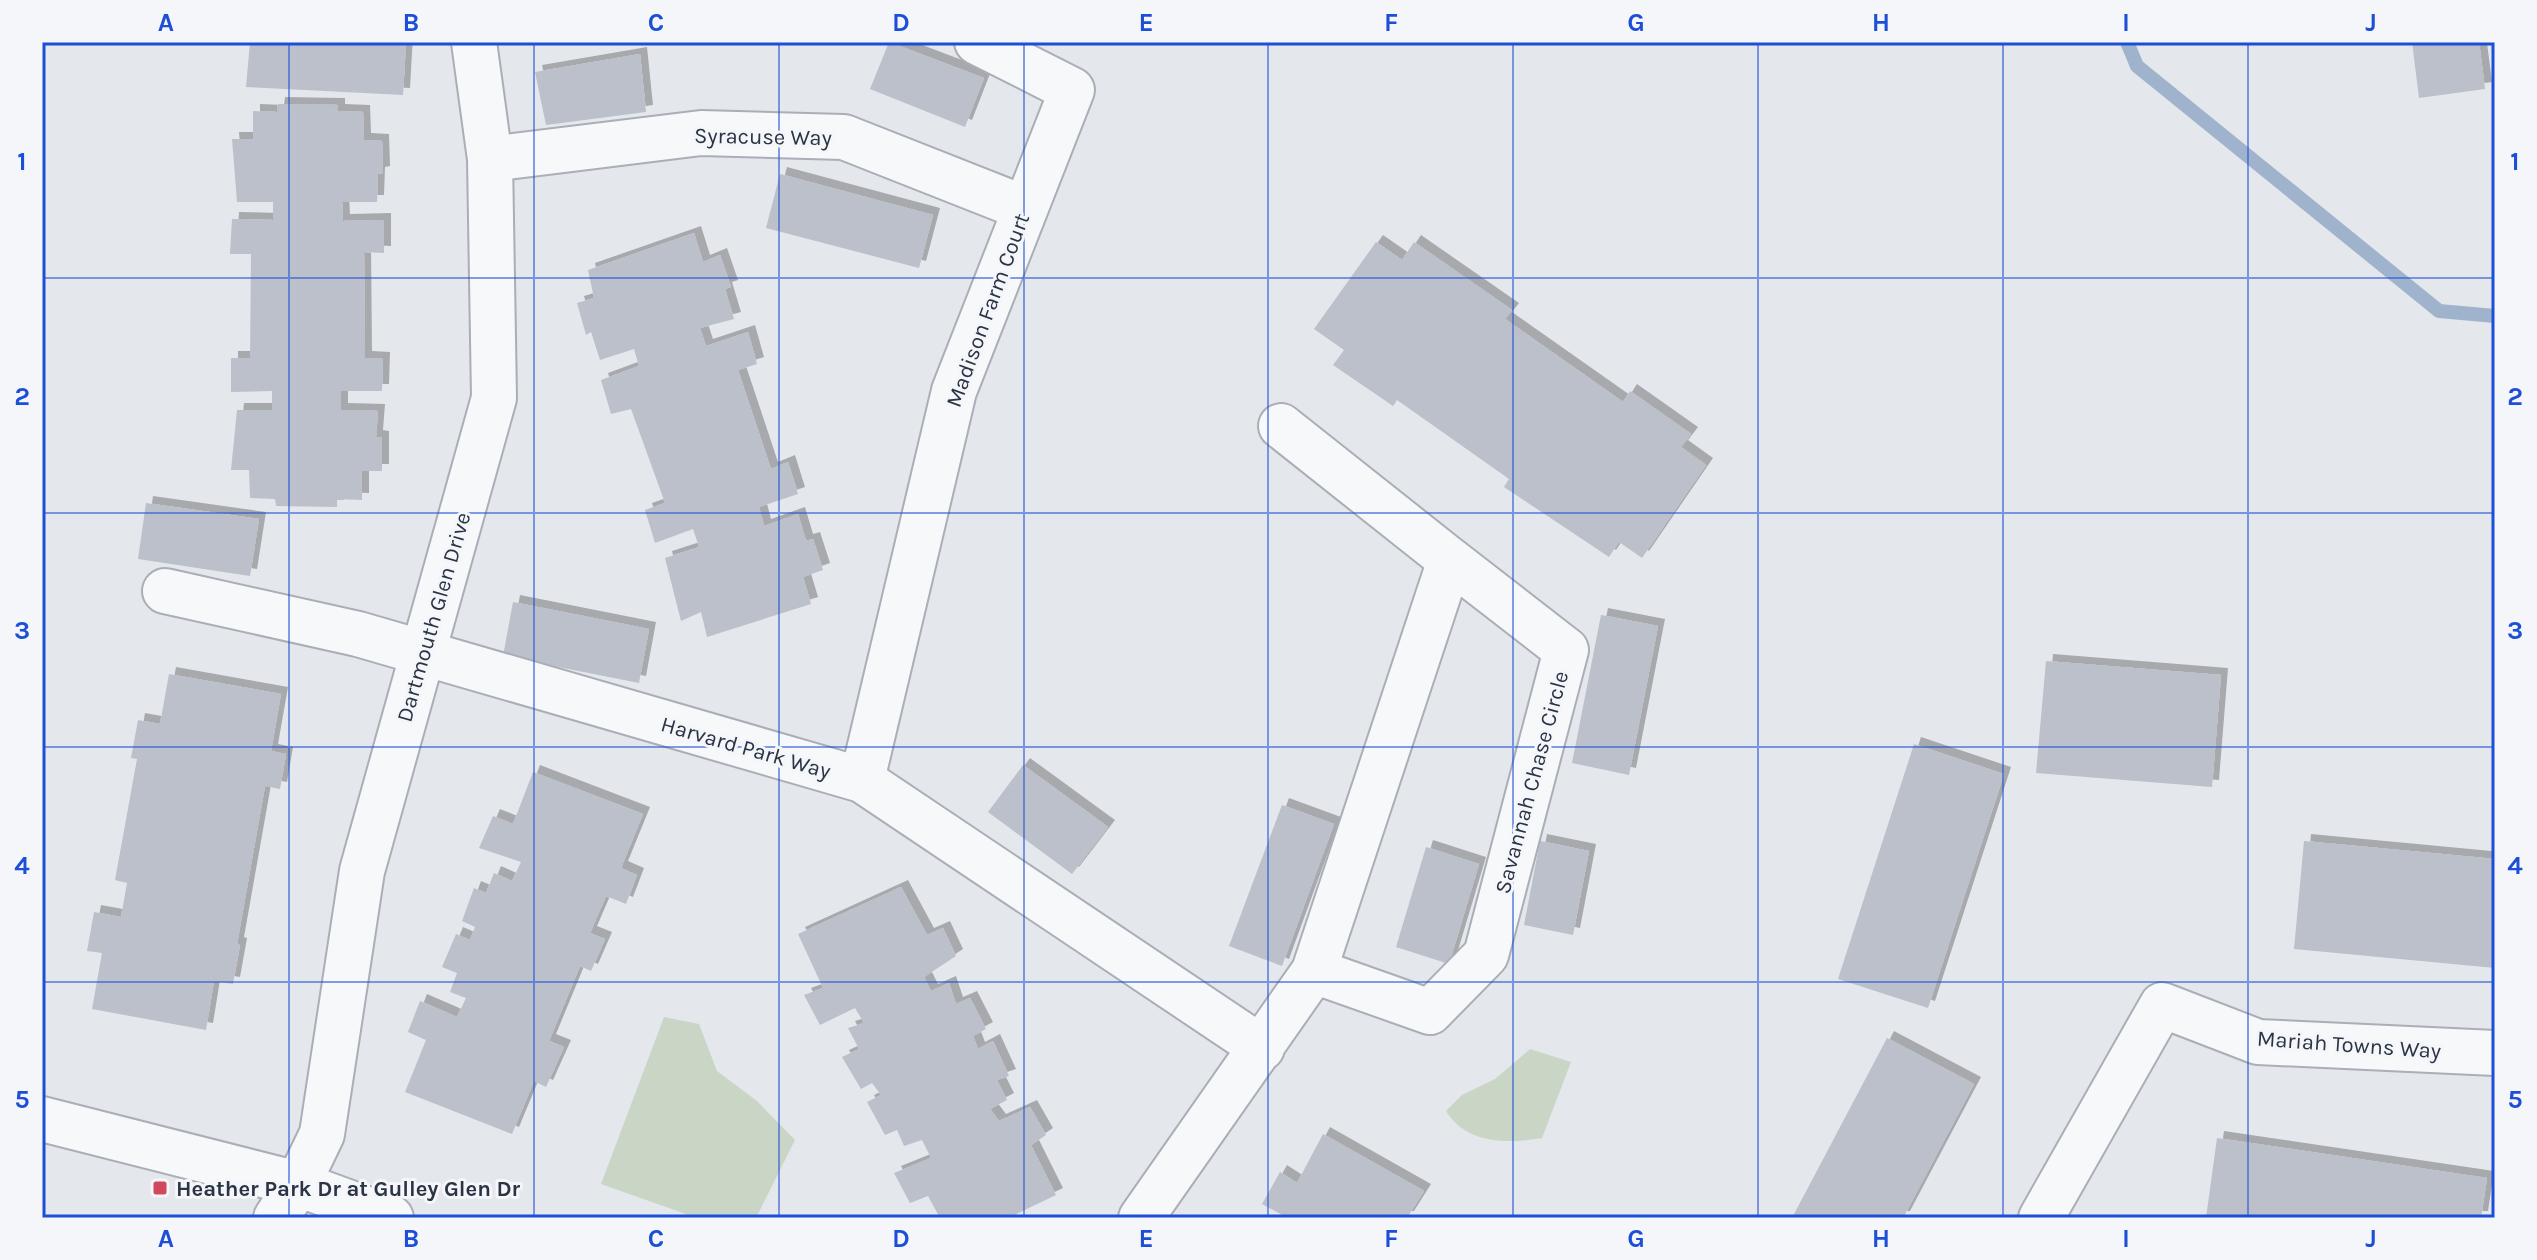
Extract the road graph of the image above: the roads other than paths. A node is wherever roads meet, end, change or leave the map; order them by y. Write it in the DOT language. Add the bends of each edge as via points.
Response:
graph roads {
  1 [pos="474,42"];
  2 [pos="977,42"];
  3 [pos="490,159"];
  4 [pos="1024,208"];
  5 [pos="1281,426"];
  6 [pos="1450,560"];
  7 [pos="165,591"];
  8 [pos="422,655"];
  9 [pos="862,780"];
  10 [pos="1314,971"];
  11 [pos="1262,1048"];
  12 [pos="2495,1053"];
  13 [pos="42,1119"];
  14 [pos="287,1201"];
  15 [pos="391,1218"];
  16 [pos="1141,1218"];
  17 [pos="2041,1218"];
  1 -- 3 [label="street, Dartmouth Glen Drive"];
  2 -- 4 [label="street, Madison Farm Court" via="1072,90"];
  3 -- 4 [label="street, Syracuse Way" via="701,133 844,137"];
  3 -- 8 [label="street, Dartmouth Glen Drive" via="494,398"];
  4 -- 9 [label="street, Madison Farm Court" via="954,391"];
  5 -- 6 [label="street"];
  6 -- 10 [label="street"];
  6 -- 10 [label="street, Savannah Chase Circle" via="1566,650 1486,955 1430,1012"];
  7 -- 8 [label="street, Harvard Park Way" via="358,634"];
  8 -- 9 [label="street, Harvard Park Way"];
  8 -- 14 [label="street, Dartmouth Glen Drive" via="362,871 322,1134"];
  9 -- 11 [label="street, Harvard Park Way"];
  10 -- 11 [label="street"];
  11 -- 16 [label="street"];
  12 -- 17 [label="street, Mariah Towns Way" via="2258,1042 2162,1005"];
  13 -- 14 [label="street"];
  14 -- 15 [label="street"];
}
